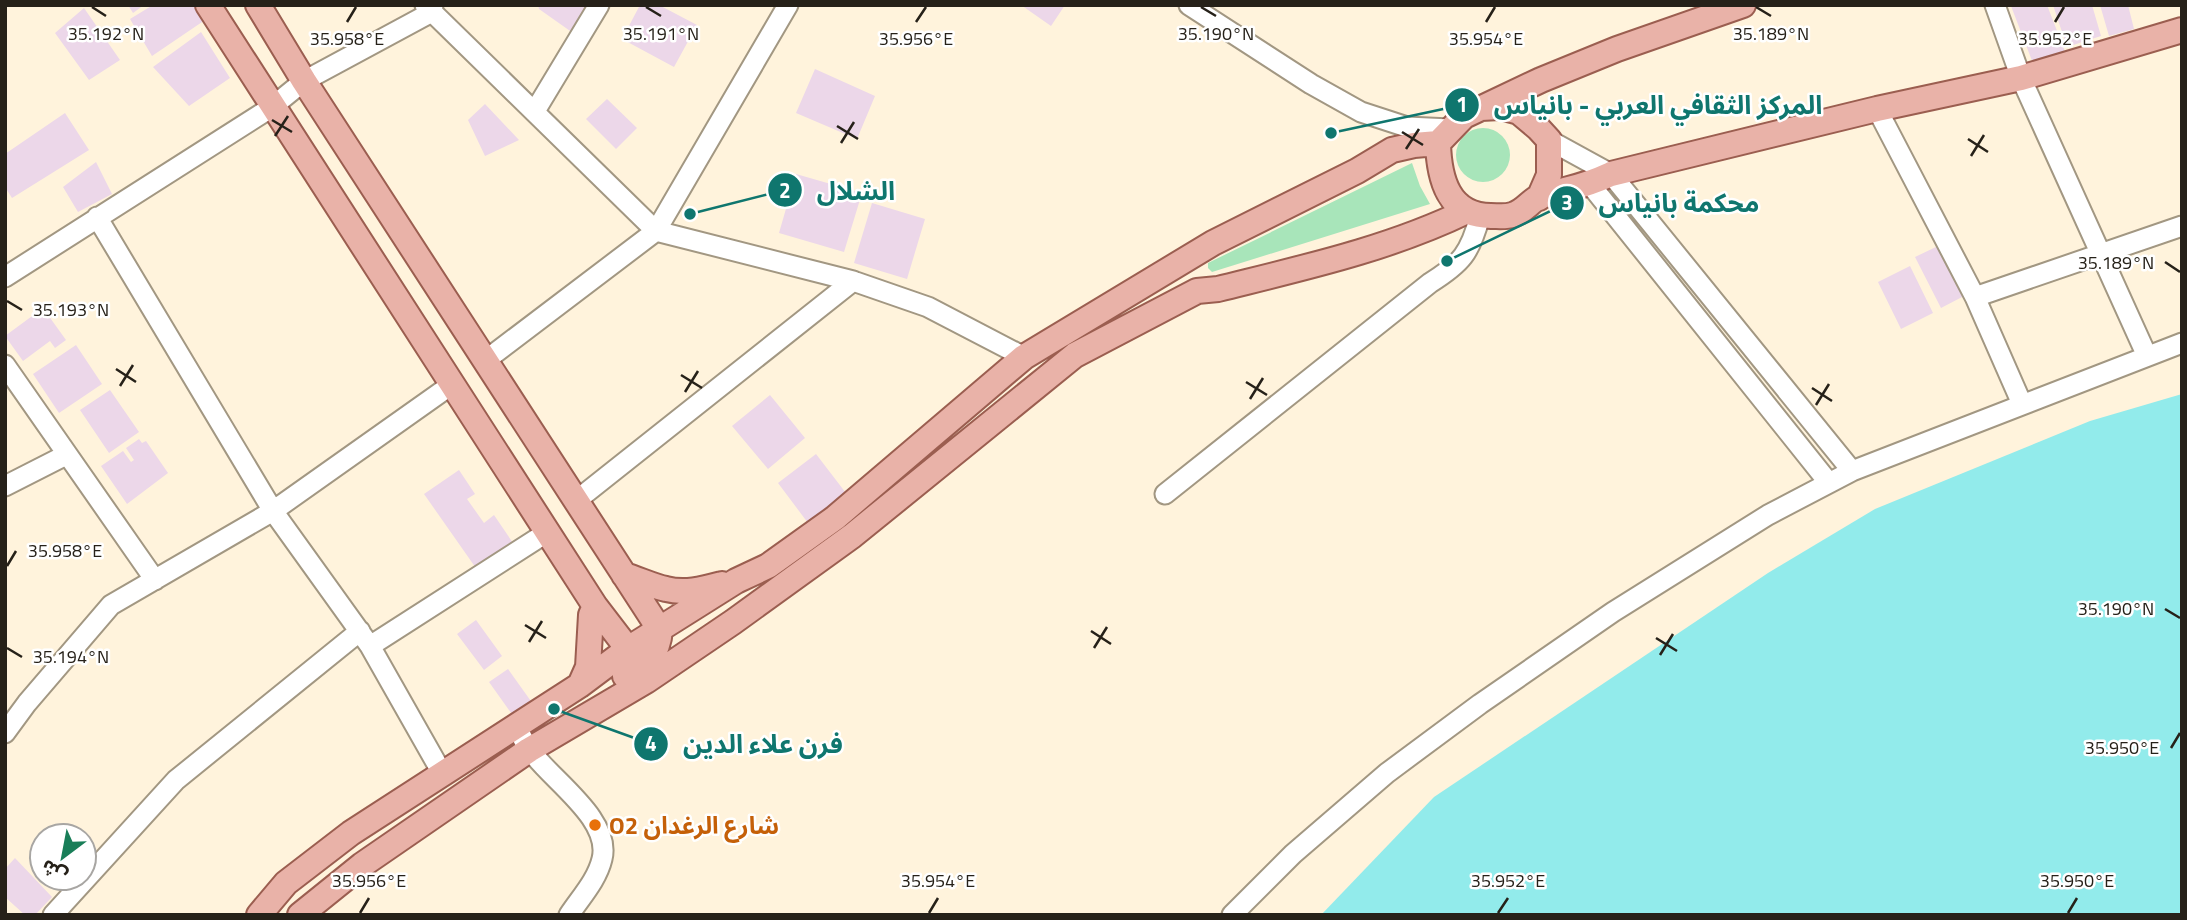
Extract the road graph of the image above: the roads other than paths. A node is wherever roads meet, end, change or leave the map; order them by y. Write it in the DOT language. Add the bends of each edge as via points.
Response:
graph roads {
  1 [pos="208,5"];
  2 [pos="258,5"];
  3 [pos="599,5"];
  4 [pos="788,5"];
  5 [pos="1189,5"];
  6 [pos="1743,5"];
  7 [pos="1995,5"];
  8 [pos="430,7"];
  9 [pos="2182,30"];
  10 [pos="2021,78"];
  11 [pos="304,81"];
  12 [pos="272,107"];
  13 [pos="1481,108"];
  14 [pos="1877,109"];
  15 [pos="535,111"];
  16 [pos="1444,136"];
  17 [pos="1549,140"];
  18 [pos="1600,179"];
  19 [pos="1539,198"];
  20 [pos="1473,214"];
  21 [pos="97,218"];
  22 [pos="2182,226"];
  23 [pos="656,231"];
  24 [pos="2102,253"];
  25 [pos="1178,264"];
  26 [pos="5,277"];
  27 [pos="853,281"];
  28 [pos="1197,291"];
  29 [pos="1975,298"];
  30 [pos="2182,343"];
  31 [pos="2147,356"];
  32 [pos="1024,357"];
  33 [pos="486,360"];
  34 [pos="5,365"];
  35 [pos="451,385"];
  36 [pos="2022,404"];
  37 [pos="66,455"];
  38 [pos="1852,471"];
  39 [pos="1829,483"];
  40 [pos="5,486"];
  41 [pos="1165,494"];
  42 [pos="577,500"];
  43 [pos="273,511"];
  44 [pos="546,533"];
  45 [pos="624,575"];
  46 [pos="155,580"];
  47 [pos="736,581"];
  48 [pos="594,606"];
  49 [pos="733,622"];
  50 [pos="365,638"];
  51 [pos="657,642"];
  52 [pos="628,649"];
  53 [pos="580,685"];
  54 [pos="516,726"];
  55 [pos="5,733"];
  56 [pos="539,744"];
  57 [pos="442,773"];
  58 [pos="53,915"];
  59 [pos="259,915"];
  60 [pos="300,915"];
  61 [pos="569,915"];
  62 [pos="1232,915"];
  1 -- 12 [label="main road"];
  2 -- 11 [label="main road"];
  3 -- 15 [label="street"];
  4 -- 23 [label="street"];
  5 -- 16 [label="street" via="1361,112"];
  6 -- 13 [label="main road" via="1617,49"];
  7 -- 10 [label="street"];
  8 -- 11 [label="street"];
  8 -- 15 [label="street"];
  9 -- 10 [label="main road"];
  10 -- 14 [label="main road"];
  10 -- 24 [label="street"];
  11 -- 12 [label="street"];
  11 -- 33 [label="main road"];
  12 -- 21 [label="street"];
  12 -- 35 [label="main road"];
  13 -- 16 [label="main road" via="1464,116"];
  13 -- 17 [label="main road" via="1519,112"];
  14 -- 18 [label="main road"];
  14 -- 29 [label="street"];
  15 -- 23 [label="street"];
  16 -- 20 [label="main road" via="1439,164 1443,183 1452,199"];
  16 -- 25 [label="main road" via="1392,150"];
  17 -- 18 [label="street"];
  17 -- 19 [label="main road" via="1549,175"];
  18 -- 19 [label="main road"];
  18 -- 38 [label="street"];
  18 -- 39 [label="street"];
  19 -- 20 [label="main road" via="1511,216"];
  20 -- 28 [label="main road" via="1343,258"];
  20 -- 41 [label="street" via="1474,241 1452,269"];
  21 -- 26 [label="street"];
  21 -- 43 [label="street"];
  22 -- 24 [label="street"];
  23 -- 27 [label="street"];
  23 -- 33 [label="street"];
  24 -- 29 [label="street"];
  24 -- 31 [label="street"];
  25 -- 28 [label="main road"];
  25 -- 32 [label="main road"];
  27 -- 32 [label="street" via="928,307"];
  27 -- 42 [label="street"];
  28 -- 49 [label="main road" via="1075,355 852,536"];
  29 -- 36 [label="street"];
  30 -- 31 [label="street"];
  31 -- 36 [label="street"];
  32 -- 47 [label="main road" via="835,518 768,566"];
  33 -- 42 [label="main road"];
  34 -- 37 [label="street"];
  35 -- 43 [label="street"];
  35 -- 44 [label="main road"];
  36 -- 38 [label="street"];
  37 -- 40 [label="street"];
  37 -- 46 [label="street"];
  38 -- 39 [label="street"];
  39 -- 62 [label="street" via="1768,515 1613,612 1480,704 1387,773 1293,854"];
  42 -- 45 [label="main road"];
  43 -- 46 [label="street"];
  43 -- 50 [label="street"];
  44 -- 48 [label="main road"];
  44 -- 50 [label="street"];
  45 -- 47 [label="main road" via="681,591"];
  45 -- 51 [label="main road"];
  46 -- 55 [label="street" via="111,605"];
  47 -- 51 [label="main road"];
  48 -- 52 [label="main road"];
  48 -- 53 [label="main road" via="588,667"];
  49 -- 51 [label="main road" via="707,627 681,642"];
  49 -- 56 [label="main road" via="646,681"];
  50 -- 57 [label="street"];
  50 -- 58 [label="street" via="176,780"];
  51 -- 52 [label="main road"];
  51 -- 56 [label="main road" via="646,662 562,718"];
  52 -- 53 [label="main road"];
  53 -- 54 [label="main road"];
  54 -- 56 [label="street"];
  54 -- 57 [label="main road"];
  56 -- 60 [label="main road" via="362,865"];
  56 -- 61 [label="street" via="604,841 594,880"];
  57 -- 59 [label="main road" via="286,883"];
}
